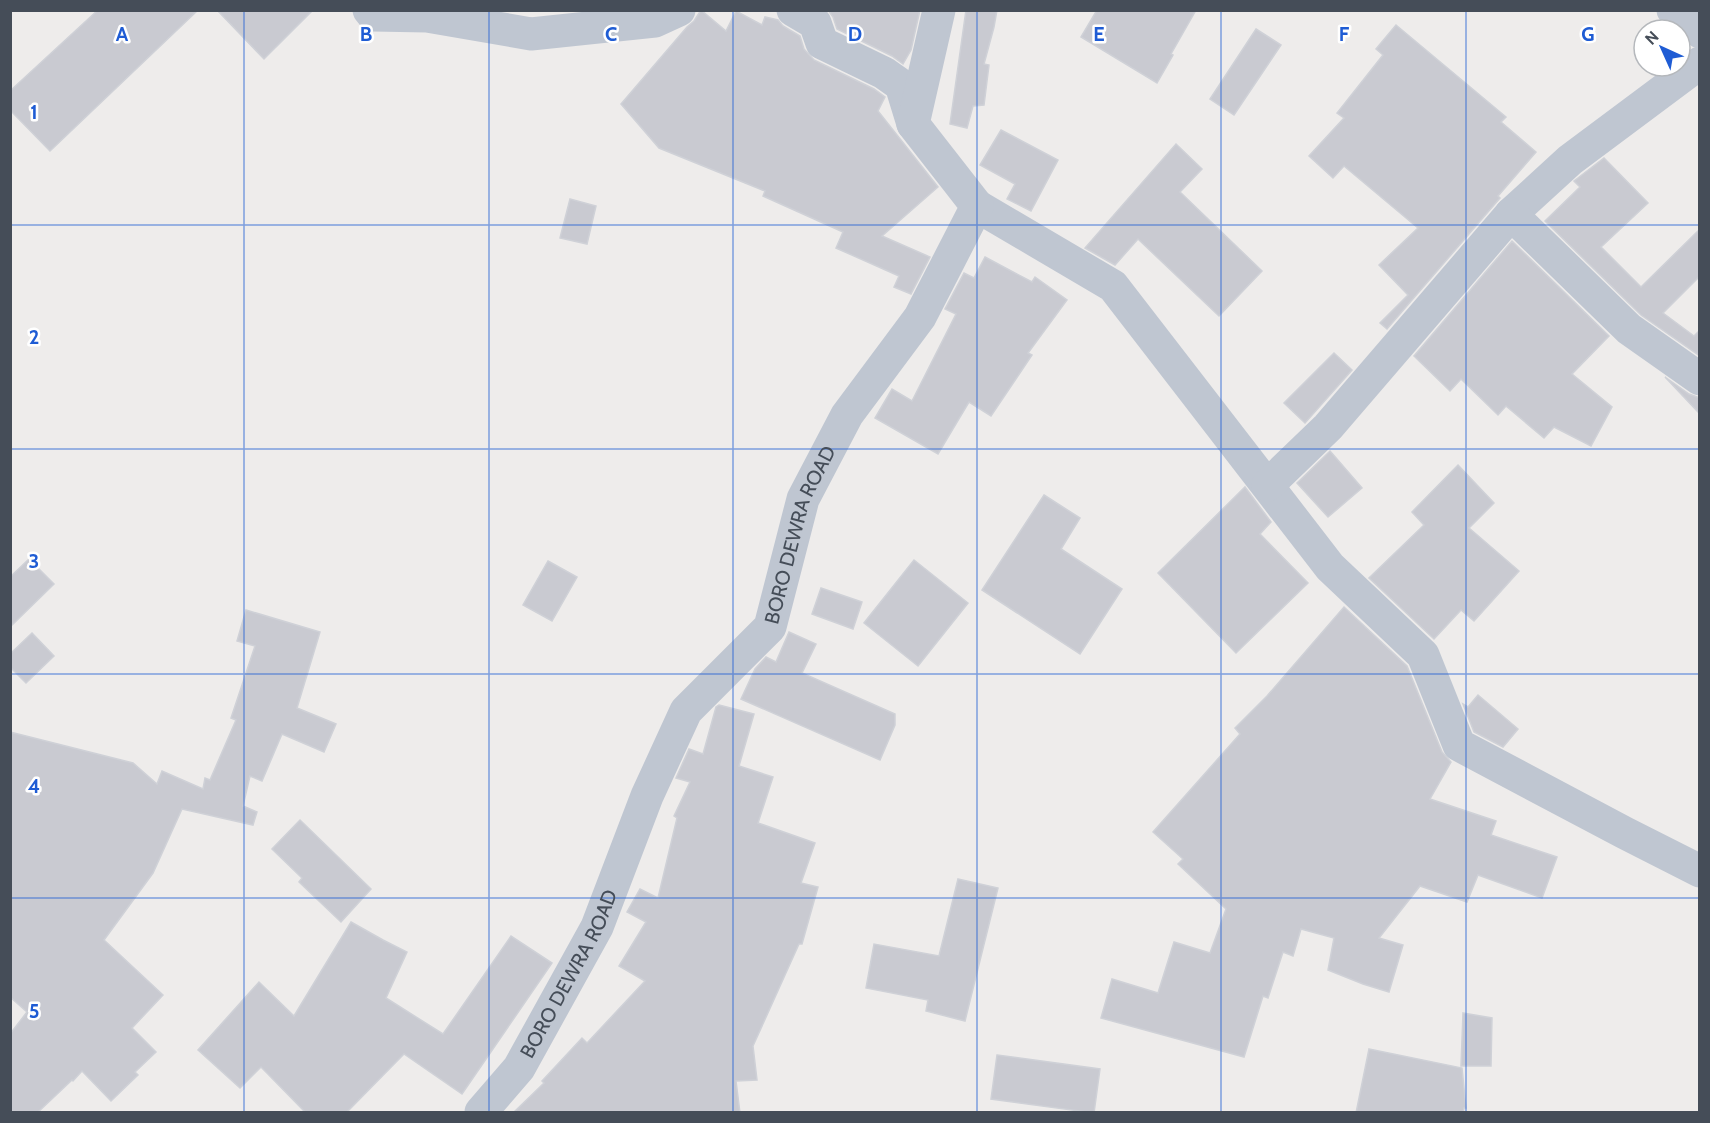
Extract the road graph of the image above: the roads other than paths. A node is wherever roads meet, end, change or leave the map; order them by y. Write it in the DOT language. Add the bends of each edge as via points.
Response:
graph roads {
  1 [pos="369,10"];
  2 [pos="679,10"];
  3 [pos="792,10"];
  4 [pos="939,10"];
  5 [pos="1673,10"];
  6 [pos="1700,32"];
  7 [pos="1700,63"];
  8 [pos="913,124"];
  9 [pos="977,206"];
  10 [pos="1511,214"];
  11 [pos="1700,379"];
  12 [pos="1268,485"];
  13 [pos="1700,871"];
  14 [pos="519,1068"];
  15 [pos="481,1113"];
  16 [pos="516,1113"];
  1 -- 2 [label="street" via="373,15 427,16 531,34 655,21"];
  3 -- 8 [label="street" via="815,23 822,43 902,85"];
  4 -- 8 [label="street"];
  5 -- 6 [label="street"];
  7 -- 10 [label="street" via="1570,160"];
  8 -- 9 [label="street"];
  9 -- 12 [label="street" via="1113,286"];
  9 -- 14 [label="street, BORO DEWRA ROAD" via="920,316 847,415 802,499 770,627 686,711 647,796 597,927"];
  10 -- 11 [label="street" via="1629,329"];
  10 -- 12 [label="street" via="1328,428"];
  12 -- 13 [label="street" via="1330,567 1423,655 1458,745"];
  14 -- 15 [label="street, BORO DEWRA ROAD"];
  14 -- 16 [label="street" via="513,1109"];
}
